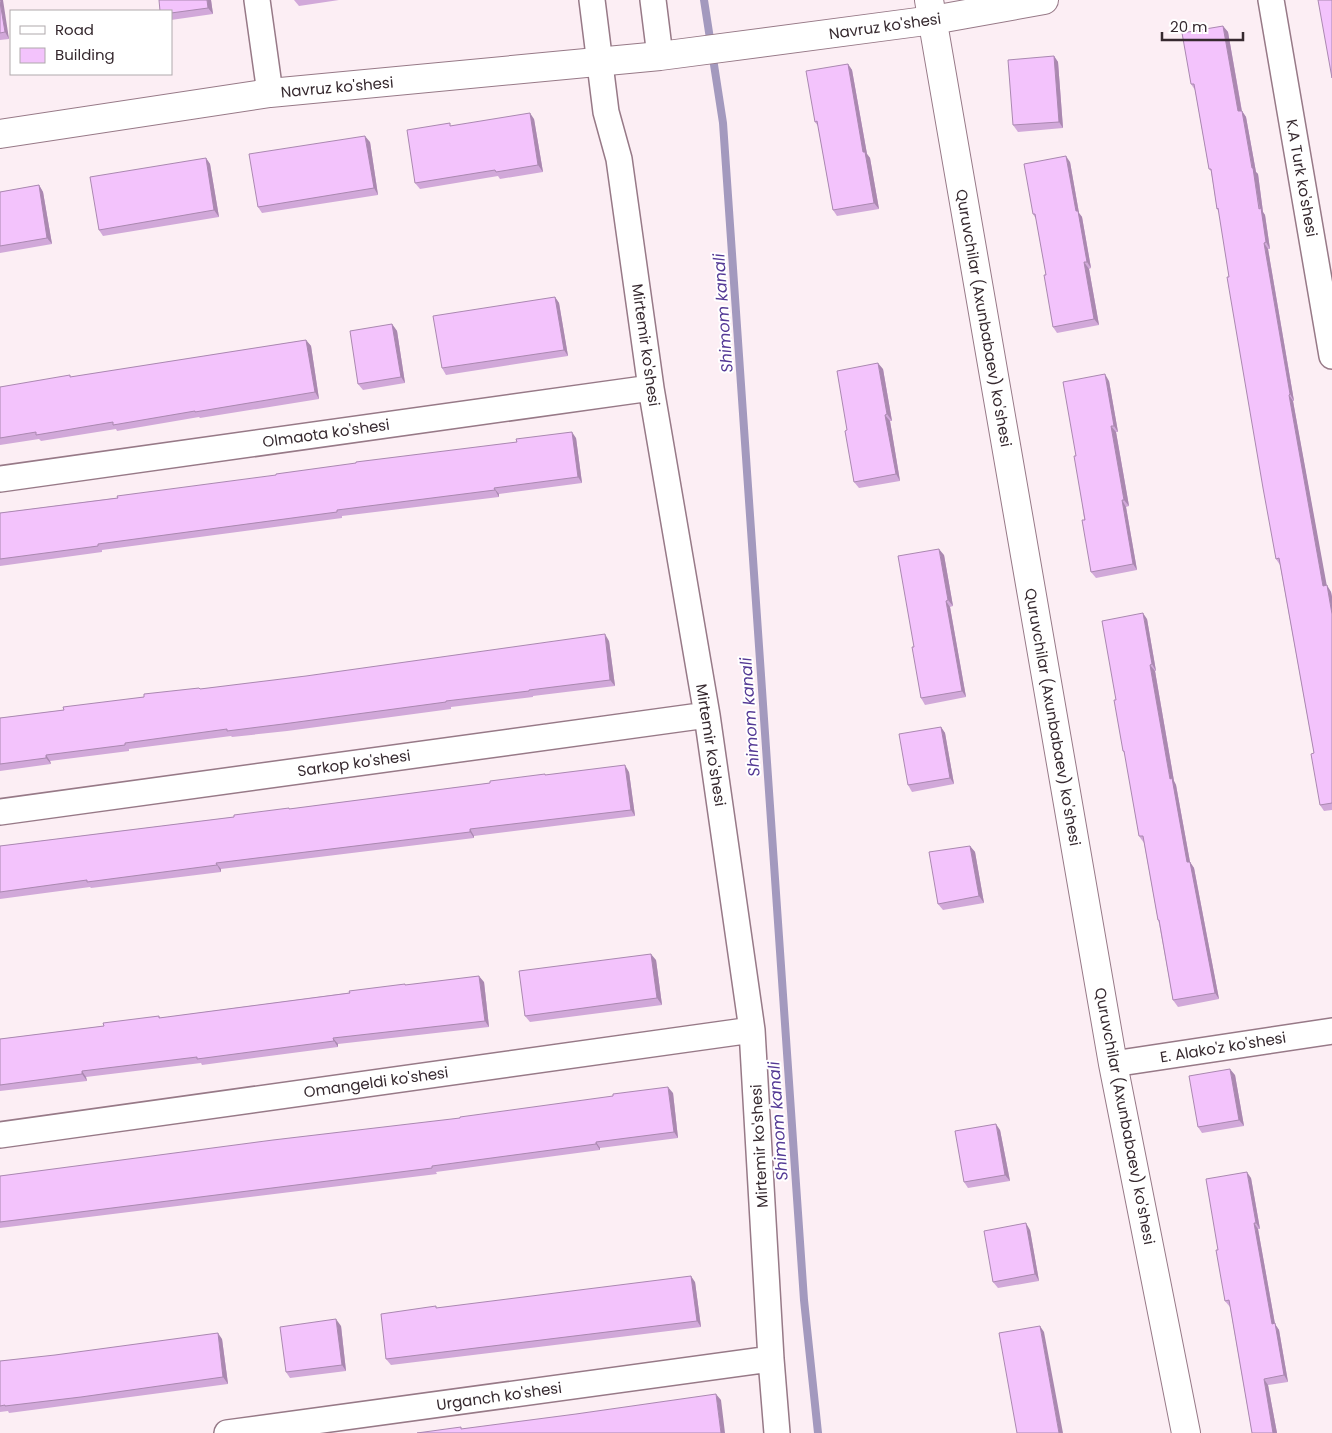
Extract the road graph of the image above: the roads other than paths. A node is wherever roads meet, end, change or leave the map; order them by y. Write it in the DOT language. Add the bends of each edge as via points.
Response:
graph roads {
  1 [pos="257,0"];
  2 [pos="592,0"];
  3 [pos="653,0"];
  4 [pos="1044,0"];
  5 [pos="1271,0"];
  6 [pos="931,10"];
  7 [pos="668,55"];
  8 [pos="600,62"];
  9 [pos="270,93"];
  10 [pos="0,134"];
  11 [pos="1332,356"];
  12 [pos="651,388"];
  13 [pos="0,479"];
  14 [pos="707,715"];
  15 [pos="0,812"];
  16 [pos="752,1030"];
  17 [pos="1332,1031"];
  18 [pos="1113,1064"];
  19 [pos="0,1135"];
  20 [pos="772,1360"];
  21 [pos="227,1433"];
  22 [pos="777,1433"];
  23 [pos="1186,1433"];
  1 -- 9 [label="street"];
  2 -- 8 [label="street, Mirtemir ko'shesi"];
  3 -- 7 [label="street"];
  4 -- 6 [label="main road, Navruz ko'shesi"];
  5 -- 11 [label="street, K.A Turk ko'shesi"];
  6 -- 7 [label="main road, Navruz ko'shesi" via="724,48"];
  6 -- 18 [label="main road, Quruvchilar (Axunbabaev) ko'shesi"];
  7 -- 8 [label="main road, Navruz ko'shesi"];
  8 -- 9 [label="main road, Navruz ko'shesi"];
  8 -- 12 [label="street, Mirtemir ko'shesi" via="606,112 620,159"];
  9 -- 10 [label="main road, Navruz ko'shesi"];
  12 -- 13 [label="street, Olmaota ko'shesi"];
  12 -- 14 [label="street, Mirtemir ko'shesi"];
  14 -- 15 [label="street, Sarkop ko'shesi"];
  14 -- 16 [label="street, Mirtemir ko'shesi"];
  16 -- 19 [label="street, Omangeldi ko'shesi"];
  16 -- 20 [label="street, Mirtemir ko'shesi"];
  17 -- 18 [label="street, E. Alako'z ko'shesi"];
  18 -- 23 [label="main road, Quruvchilar (Axunbabaev) ko'shesi"];
  20 -- 21 [label="street, Urganch ko'shesi"];
  20 -- 22 [label="street, Mirtemir ko'shesi"];
}
